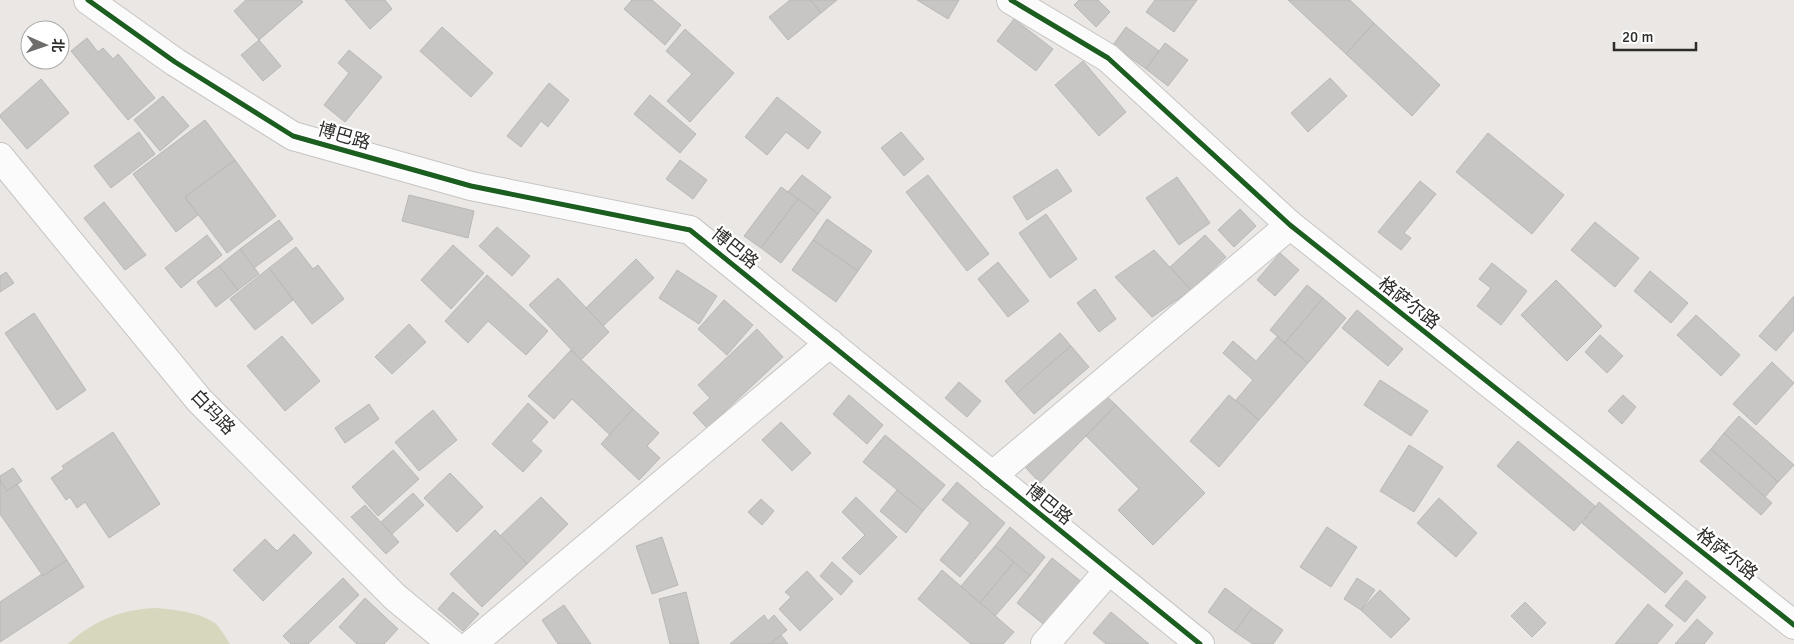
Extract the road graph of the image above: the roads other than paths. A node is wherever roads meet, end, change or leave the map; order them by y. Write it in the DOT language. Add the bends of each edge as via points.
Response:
graph roads {
  1 [pos="1011,0"];
  2 [pos="90,1"];
  3 [pos="0,157"];
  4 [pos="1290,225"];
  5 [pos="830,343"];
  6 [pos="992,476"];
  7 [pos="1109,570"];
  8 [pos="1794,625"];
  9 [pos="452,644"];
  10 [pos="472,644"];
  11 [pos="1045,644"];
  12 [pos="1200,644"];
  1 -- 4 [label="street, 格萨尔路" via="1108,58"];
  2 -- 5 [label="street, 博巴路" via="175,62 293,136 471,186 690,230"];
  3 -- 9 [label="street, 白玛路" via="199,400 395,596"];
  4 -- 6 [label="street"];
  4 -- 8 [label="street, 格萨尔路"];
  5 -- 6 [label="street, 博巴路"];
  5 -- 10 [label="street"];
  6 -- 7 [label="street, 博巴路"];
  7 -- 11 [label="street"];
  7 -- 12 [label="street, 博巴路"];
}
